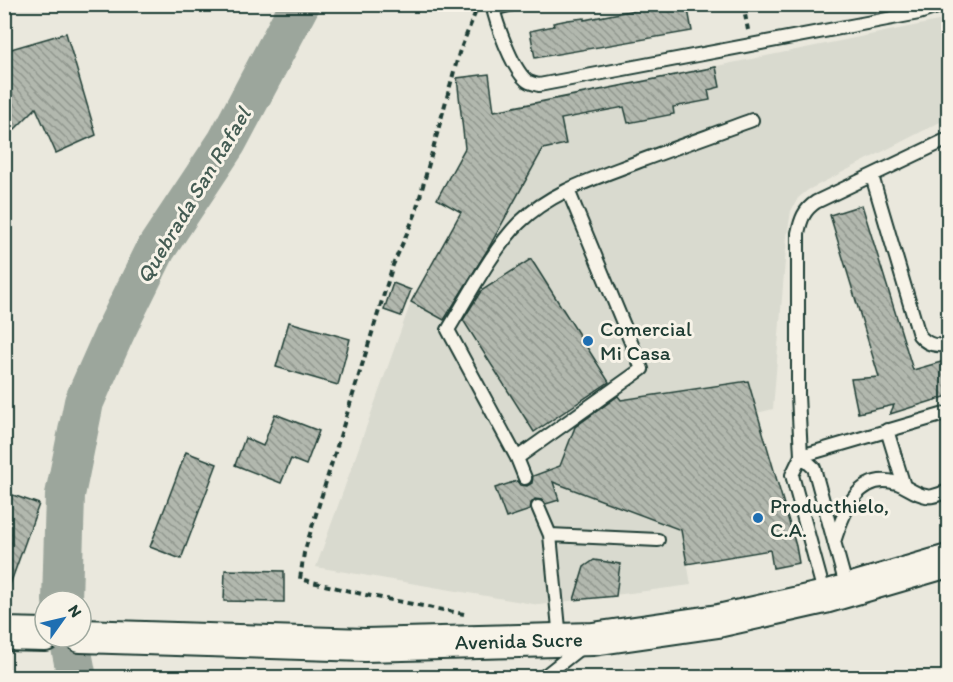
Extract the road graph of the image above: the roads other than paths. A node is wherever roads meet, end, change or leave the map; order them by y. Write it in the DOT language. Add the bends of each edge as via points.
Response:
graph roads {
  1 [pos="513,4"];
  2 [pos="947,4"];
  3 [pos="493,7"];
  4 [pos="752,120"];
  5 [pos="948,139"];
  6 [pos="872,176"];
  7 [pos="568,190"];
  8 [pos="948,344"];
  9 [pos="948,413"];
  10 [pos="887,430"];
  11 [pos="801,456"];
  12 [pos="517,458"];
  13 [pos="525,478"];
  14 [pos="904,486"];
  15 [pos="948,491"];
  16 [pos="538,507"];
  17 [pos="550,535"];
  18 [pos="658,540"];
  19 [pos="834,542"];
  20 [pos="948,561"];
  21 [pos="836,594"];
  22 [pos="93,637"];
  23 [pos="592,639"];
  24 [pos="560,640"];
  25 [pos="542,678"];
  1 -- 3 [label="lane"];
  2 -- 3 [label="lane" via="919,13 539,85 519,72"];
  4 -- 7 [label="lane"];
  5 -- 6 [label="lane"];
  6 -- 8 [label="lane" via="919,335 932,345"];
  6 -- 11 [label="lane" via="816,202 800,223"];
  7 -- 12 [label="lane" via="517,224 448,330"];
  7 -- 12 [label="lane" via="642,369"];
  9 -- 10 [label="lane"];
  10 -- 11 [label="lane"];
  10 -- 14 [label="lane"];
  11 -- 19 [label="lane" via="814,468"];
  11 -- 21 [label="lane" via="792,475"];
  12 -- 13 [label="lane"];
  14 -- 15 [label="lane" via="927,497"];
  14 -- 19 [label="lane" via="878,481 858,492 842,518"];
  16 -- 17 [label="lane"];
  17 -- 18 [label="lane"];
  17 -- 24 [label="lane"];
  19 -- 21 [label="lane"];
  20 -- 21 [label="street, Avenida Sucre"];
  21 -- 23 [label="street, Avenida Sucre" via="708,622"];
  22 -- 24 [label="street, Avenida Sucre" via="364,645"];
  23 -- 24 [label="street, Avenida Sucre"];
  23 -- 25 [label="lane"];
}
